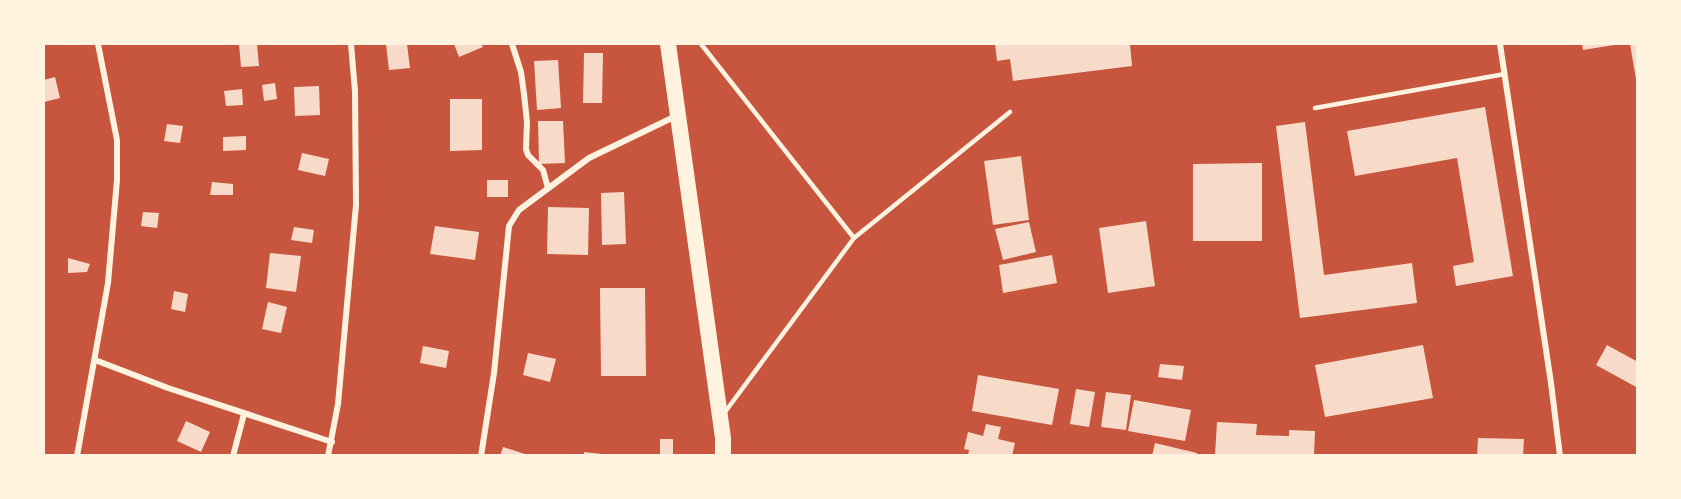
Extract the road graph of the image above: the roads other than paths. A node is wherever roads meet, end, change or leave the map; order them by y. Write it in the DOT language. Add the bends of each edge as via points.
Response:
graph roads {
  1 [pos="98,44"];
  2 [pos="351,44"];
  3 [pos="512,44"];
  4 [pos="668,44"];
  5 [pos="701,44"];
  6 [pos="1500,44"];
  7 [pos="1505,74"];
  8 [pos="1315,108"];
  9 [pos="1010,112"];
  10 [pos="679,115"];
  11 [pos="548,188"];
  12 [pos="854,238"];
  13 [pos="95,360"];
  14 [pos="244,414"];
  15 [pos="720,418"];
  16 [pos="332,442"];
  17 [pos="77,456"];
  18 [pos="233,456"];
  19 [pos="328,456"];
  20 [pos="481,456"];
  21 [pos="723,456"];
  22 [pos="1560,456"];
  1 -- 13 [label="street" via="117,140 117,180 108,283"];
  2 -- 16 [label="street" via="356,205"];
  3 -- 11 [label="street" via="525,94 526,149 543,170"];
  4 -- 10 [label="highway"];
  5 -- 12 [label="lane"];
  6 -- 7 [label="street"];
  7 -- 8 [label="lane"];
  7 -- 22 [label="street"];
  9 -- 12 [label="lane"];
  10 -- 11 [label="street" via="589,158"];
  10 -- 15 [label="highway"];
  11 -- 20 [label="street" via="519,210 509,226"];
  12 -- 15 [label="lane"];
  13 -- 14 [label="street"];
  13 -- 17 [label="street"];
  14 -- 16 [label="street"];
  14 -- 18 [label="street"];
  15 -- 21 [label="highway"];
  16 -- 19 [label="street"];
}
